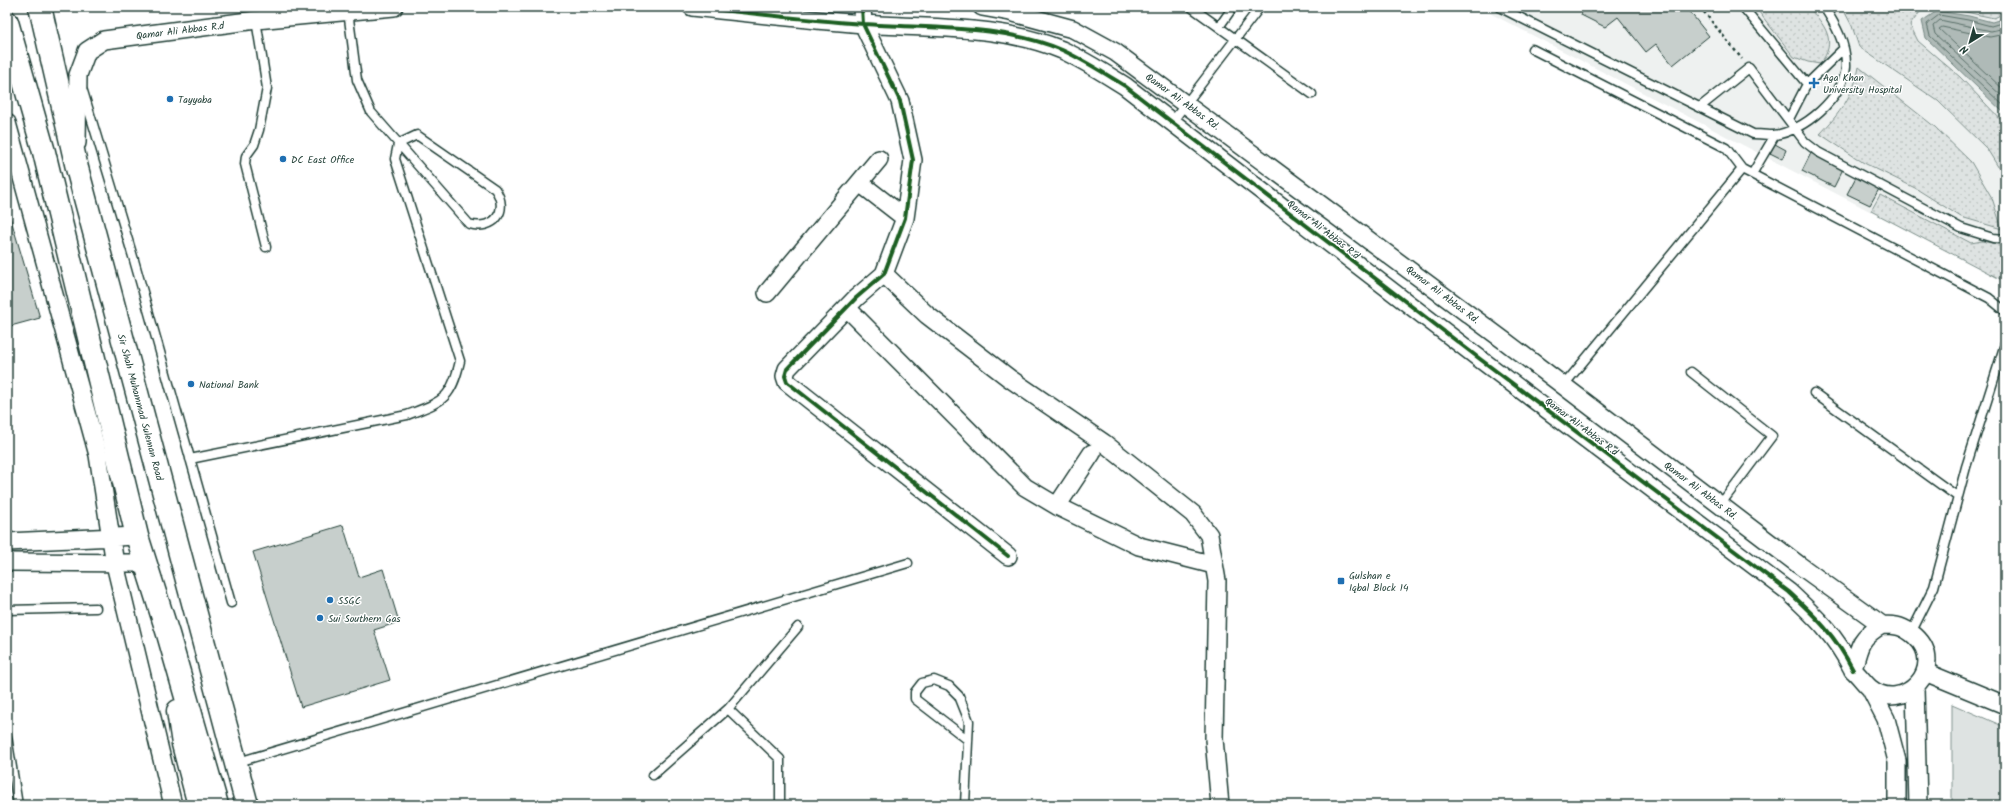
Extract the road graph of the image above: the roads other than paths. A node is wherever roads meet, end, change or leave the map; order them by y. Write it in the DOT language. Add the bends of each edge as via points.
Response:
graph roads {
  1 [pos="40,7"];
  2 [pos="394,7"];
  3 [pos="692,7"];
  4 [pos="862,7"];
  5 [pos="982,7"];
  6 [pos="1191,7"];
  7 [pos="1233,7"];
  8 [pos="1260,7"];
  9 [pos="1499,7"];
  10 [pos="1743,7"];
  11 [pos="1824,7"];
  12 [pos="348,9"];
  13 [pos="256,20"];
  14 [pos="7,22"];
  15 [pos="863,24"];
  16 [pos="1219,27"];
  17 [pos="1236,39"];
  18 [pos="1532,49"];
  19 [pos="1843,49"];
  20 [pos="78,75"];
  21 [pos="1807,84"];
  22 [pos="1312,94"];
  23 [pos="1186,103"];
  24 [pos="1700,107"];
  25 [pos="1789,119"];
  26 [pos="1172,122"];
  27 [pos="7,123"];
  28 [pos="1794,128"];
  29 [pos="1775,135"];
  30 [pos="398,144"];
  31 [pos="879,159"];
  32 [pos="77,168"];
  33 [pos="1742,169"];
  34 [pos="1752,174"];
  35 [pos="860,183"];
  36 [pos="905,218"];
  37 [pos="2005,239"];
  38 [pos="266,247"];
  39 [pos="884,274"];
  40 [pos="767,293"];
  41 [pos="2001,302"];
  42 [pos="847,308"];
  43 [pos="2005,311"];
  44 [pos="2005,344"];
  45 [pos="1691,372"];
  46 [pos="1564,385"];
  47 [pos="1814,393"];
  48 [pos="1092,453"];
  49 [pos="190,459"];
  50 [pos="1958,497"];
  51 [pos="1720,505"];
  52 [pos="1057,506"];
  53 [pos="137,536"];
  54 [pos="110,537"];
  55 [pos="7,542"];
  56 [pos="1008,556"];
  57 [pos="7,562"];
  58 [pos="145,563"];
  59 [pos="908,563"];
  60 [pos="115,564"];
  61 [pos="1214,565"];
  62 [pos="231,603"];
  63 [pos="96,608"];
  64 [pos="7,610"];
  65 [pos="1882,625"];
  66 [pos="798,627"];
  67 [pos="1911,632"];
  68 [pos="168,634"];
  69 [pos="203,636"];
  70 [pos="1853,670"];
  71 [pos="1925,672"];
  72 [pos="1915,687"];
  73 [pos="1870,688"];
  74 [pos="2005,705"];
  75 [pos="728,709"];
  76 [pos="7,736"];
  77 [pos="968,740"];
  78 [pos="245,760"];
  79 [pos="653,775"];
  80 [pos="18,805"];
  81 [pos="172,805"];
  82 [pos="199,805"];
  83 [pos="217,805"];
  84 [pos="247,805"];
  85 [pos="261,805"];
  86 [pos="780,805"];
  87 [pos="964,805"];
  88 [pos="1220,805"];
  89 [pos="1897,805"];
  90 [pos="1918,805"];
  1 -- 32 [label="highway, Sir Shah Muhammad Suleman Road"];
  2 -- 12 [label="street, Qamar Ali Abbas R.d"];
  3 -- 15 [label="street, Qamar Ali Abbas R.d"];
  4 -- 15 [label="street"];
  5 -- 23 [label="street, Qamar Ali Abbas Rd." via="1073,29 1115,52"];
  6 -- 16 [label="lane"];
  7 -- 16 [label="lane"];
  8 -- 17 [label="lane"];
  9 -- 24 [label="lane"];
  10 -- 21 [label="lane"];
  11 -- 19 [label="lane" via="1839,32"];
  12 -- 13 [label="street, Qamar Ali Abbas R.d"];
  12 -- 30 [label="lane" via="357,80 371,112"];
  13 -- 20 [label="street, Qamar Ali Abbas R.d" via="104,40 87,51"];
  13 -- 38 [label="lane" via="267,88 259,130 254,145 246,156 245,164"];
  14 -- 53 [label="highway" via="44,152"];
  15 -- 26 [label="street, Qamar Ali Abbas R.d" via="985,30 1029,39 1086,61 1125,86"];
  15 -- 36 [label="street" via="900,101 913,160"];
  16 -- 17 [label="lane"];
  17 -- 22 [label="lane"];
  17 -- 23 [label="lane"];
  18 -- 33 [label="lane" via="1726,148"];
  19 -- 21 [label="lane"];
  19 -- 28 [label="lane" via="1846,66 1842,81 1830,101 1815,115"];
  20 -- 32 [label="street, Qamar Ali Abbas R.d"];
  20 -- 49 [label="lane"];
  21 -- 25 [label="lane"];
  23 -- 26 [label="lane"];
  23 -- 46 [label="street, Qamar Ali Abbas Rd."];
  24 -- 25 [label="lane" via="1749,68"];
  24 -- 29 [label="lane" via="1752,134"];
  25 -- 28 [label="lane"];
  26 -- 70 [label="street, Qamar Ali Abbas R.d" via="1473,354 1789,592 1823,623 1841,647"];
  27 -- 54 [label="street" via="98,456"];
  28 -- 29 [label="lane"];
  28 -- 37 [label="lane" via="1805,142 1818,152 1961,228"];
  29 -- 34 [label="lane"];
  30 -- 30 [label="lane" via="469,224 487,226 496,219 501,205 500,196 495,189 417,136"];
  30 -- 49 [label="lane" via="395,159 460,361 454,384 439,402 407,414"];
  31 -- 35 [label="street"];
  32 -- 69 [label="highway, Sir Shah Muhammad Suleman Road"];
  33 -- 34 [label="lane"];
  33 -- 46 [label="lane"];
  34 -- 41 [label="lane"];
  35 -- 36 [label="street"];
  35 -- 40 [label="street"];
  36 -- 39 [label="street"];
  39 -- 42 [label="street"];
  39 -- 61 [label="street" via="927,315 1009,378 1104,443 1193,514 1210,536"];
  41 -- 43 [label="lane"];
  42 -- 52 [label="street" via="1025,487"];
  42 -- 56 [label="street" via="787,369 787,382"];
  44 -- 50 [label="lane"];
  45 -- 51 [label="lane" via="1772,436"];
  46 -- 51 [label="street, Qamar Ali Abbas Rd."];
  47 -- 50 [label="lane"];
  48 -- 52 [label="street"];
  49 -- 62 [label="lane"];
  50 -- 67 [label="lane" via="1934,587"];
  51 -- 65 [label="street, Qamar Ali Abbas Rd."];
  52 -- 61 [label="street" via="1139,546"];
  53 -- 54 [label="street"];
  53 -- 58 [label="highway"];
  54 -- 55 [label="street"];
  54 -- 60 [label="street"];
  57 -- 60 [label="street"];
  58 -- 60 [label="street"];
  58 -- 68 [label="highway"];
  59 -- 78 [label="lane"];
  60 -- 81 [label="street"];
  61 -- 88 [label="street" via="1217,581 1214,739"];
  63 -- 64 [label="lane"];
  65 -- 67 [label="street" via="1898,625"];
  65 -- 70 [label="street" via="1868,633 1859,645"];
  66 -- 75 [label="lane"];
  67 -- 71 [label="street" via="1924,644 1928,659"];
  68 -- 82 [label="highway" via="183,744"];
  68 -- 83 [label="highway"];
  69 -- 78 [label="highway"];
  69 -- 84 [label="highway, Sir Shah Muhammad Suleman Road"];
  70 -- 73 [label="street"];
  71 -- 72 [label="street"];
  71 -- 74 [label="street"];
  72 -- 73 [label="street" via="1901,695 1885,695"];
  72 -- 90 [label="street"];
  73 -- 89 [label="street" via="1886,719 1897,761"];
  75 -- 79 [label="lane"];
  75 -- 86 [label="lane" via="780,759"];
  76 -- 80 [label="lane"];
  77 -- 77 [label="lane" via="969,721 959,696 949,686 934,680 922,683 915,692 915,699"];
  77 -- 87 [label="lane"];
  78 -- 85 [label="highway"];
}
